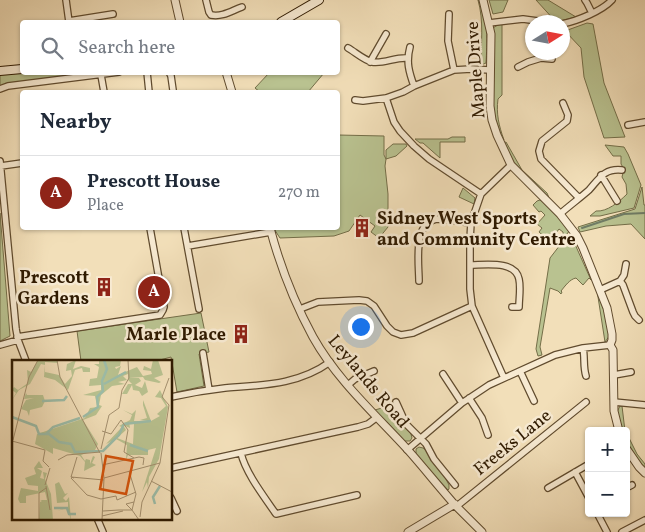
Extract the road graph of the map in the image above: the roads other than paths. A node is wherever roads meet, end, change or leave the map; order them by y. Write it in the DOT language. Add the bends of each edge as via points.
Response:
graph roads {
  1 [pos="66,0"];
  2 [pos="176,0"];
  3 [pos="206,0"];
  4 [pos="318,0"];
  5 [pos="483,0"];
  6 [pos="585,0"];
  7 [pos="612,0"];
  8 [pos="242,7"];
  9 [pos="592,13"];
  10 [pos="113,14"];
  11 [pos="449,14"];
  12 [pos="525,19"];
  13 [pos="69,20"];
  14 [pos="80,20"];
  15 [pos="180,20"];
  16 [pos="285,20"];
  17 [pos="570,22"];
  18 [pos="489,23"];
  19 [pos="383,36"];
  20 [pos="410,47"];
  21 [pos="348,48"];
  22 [pos="407,58"];
  23 [pos="532,60"];
  24 [pos="370,62"];
  25 [pos="518,67"];
  26 [pos="20,69"];
  27 [pos="454,70"];
  28 [pos="490,70"];
  29 [pos="0,71"];
  30 [pos="93,75"];
  31 [pos="101,75"];
  32 [pos="147,75"];
  33 [pos="170,75"];
  34 [pos="227,75"];
  35 [pos="414,86"];
  36 [pos="0,89"];
  37 [pos="104,90"];
  38 [pos="149,90"];
  39 [pos="173,90"];
  40 [pos="231,90"];
  41 [pos="386,98"];
  42 [pos="355,100"];
  43 [pos="563,103"];
  44 [pos="645,122"];
  45 [pos="628,125"];
  46 [pos="0,161"];
  47 [pos="20,164"];
  48 [pos="511,164"];
  49 [pos="1,166"];
  50 [pos="622,170"];
  51 [pos="601,175"];
  52 [pos="481,194"];
  53 [pos="579,198"];
  54 [pos="617,201"];
  55 [pos="560,214"];
  56 [pos="470,224"];
  57 [pos="150,230"];
  58 [pos="184,230"];
  59 [pos="270,230"];
  60 [pos="188,246"];
  61 [pos="626,264"];
  62 [pos="470,265"];
  63 [pos="419,281"];
  64 [pos="620,282"];
  65 [pos="600,290"];
  66 [pos="472,306"];
  67 [pos="512,307"];
  68 [pos="199,309"];
  69 [pos="300,309"];
  70 [pos="640,320"];
  71 [pos="18,339"];
  72 [pos="0,345"];
  73 [pos="610,345"];
  74 [pos="583,348"];
  75 [pos="203,353"];
  76 [pos="26,360"];
  77 [pos="330,362"];
  78 [pos="374,371"];
  79 [pos="520,371"];
  80 [pos="631,372"];
  81 [pos="443,374"];
  82 [pos="614,374"];
  83 [pos="586,376"];
  84 [pos="504,378"];
  85 [pos="348,385"];
  86 [pos="209,390"];
  87 [pos="172,397"];
  88 [pos="470,398"];
  89 [pos="534,401"];
  90 [pos="396,402"];
  91 [pos="586,402"];
  92 [pos="614,402"];
  93 [pos="462,403"];
  94 [pos="645,405"];
  95 [pos="376,418"];
  96 [pos="618,427"];
  97 [pos="488,435"];
  98 [pos="420,439"];
  99 [pos="407,450"];
  100 [pos="241,453"];
  101 [pos="630,454"];
  102 [pos="585,466"];
  103 [pos="172,468"];
  104 [pos="575,472"];
  105 [pos="645,473"];
  106 [pos="455,486"];
  107 [pos="548,488"];
  108 [pos="585,491"];
  109 [pos="357,495"];
  110 [pos="172,500"];
  111 [pos="456,505"];
  112 [pos="177,511"];
  113 [pos="599,517"];
  114 [pos="98,520"];
  115 [pos="645,520"];
  116 [pos="103,532"];
  117 [pos="408,532"];
  118 [pos="482,532"];
  119 [pos="607,532"];
  120 [pos="622,532"];
  1 -- 13 [label="street"];
  2 -- 15 [label="street"];
  3 -- 8 [label="street" via="214,16"];
  4 -- 16 [label="main road"];
  5 -- 18 [label="street, Maple Drive"];
  6 -- 9 [label="street"];
  7 -- 9 [label="street"];
  9 -- 17 [label="street"];
  10 -- 14 [label="street"];
  11 -- 27 [label="street" via="448,41"];
  12 -- 18 [label="street"];
  18 -- 28 [label="street, Maple Drive"];
  19 -- 24 [label="street"];
  20 -- 22 [label="street"];
  21 -- 24 [label="street"];
  22 -- 24 [label="street"];
  22 -- 35 [label="street"];
  23 -- 25 [label="street"];
  26 -- 29 [label="main road"];
  27 -- 28 [label="street"];
  27 -- 35 [label="street"];
  28 -- 48 [label="street, Maple Drive" via="492,120"];
  30 -- 36 [label="street"];
  31 -- 37 [label="street"];
  32 -- 38 [label="street"];
  33 -- 39 [label="street"];
  34 -- 40 [label="street"];
  35 -- 41 [label="street"];
  41 -- 42 [label="street"];
  41 -- 52 [label="street" via="400,131 429,159"];
  43 -- 53 [label="street" via="567,121 542,141 539,151 541,159"];
  44 -- 45 [label="street"];
  46 -- 49 [label="street"];
  47 -- 49 [label="street"];
  48 -- 52 [label="street"];
  48 -- 55 [label="street, Maple Drive"];
  49 -- 71 [label="street"];
  50 -- 51 [label="street" via="614,169"];
  51 -- 53 [label="street"];
  51 -- 54 [label="street"];
  52 -- 56 [label="street"];
  53 -- 55 [label="street"];
  55 -- 65 [label="street, Maple Drive" via="577,236"];
  56 -- 62 [label="street"];
  56 -- 63 [label="street" via="440,219 428,223 419,238"];
  57 -- 71 [label="street" via="164,308 160,315"];
  58 -- 60 [label="street"];
  59 -- 60 [label="street"];
  59 -- 69 [label="street, Leylands Road" via="282,270"];
  60 -- 68 [label="street"];
  61 -- 64 [label="street"];
  62 -- 66 [label="street"];
  62 -- 67 [label="street" via="512,268 520,281 519,307"];
  64 -- 65 [label="street"];
  64 -- 70 [label="street" via="635,316"];
  65 -- 73 [label="street, Maple Drive" via="612,334"];
  66 -- 69 [label="street" via="413,333 401,335 393,332 367,301 318,302"];
  66 -- 84 [label="street"];
  69 -- 77 [label="street, Leylands Road"];
  71 -- 72 [label="street"];
  71 -- 76 [label="street"];
  73 -- 74 [label="street"];
  73 -- 82 [label="street, Maple Drive"];
  74 -- 79 [label="street" via="555,355"];
  74 -- 83 [label="street"];
  75 -- 86 [label="street"];
  77 -- 85 [label="street, Leylands Road"];
  77 -- 86 [label="street" via="290,381"];
  78 -- 85 [label="street"];
  79 -- 84 [label="street"];
  79 -- 89 [label="street"];
  80 -- 82 [label="street"];
  81 -- 93 [label="street"];
  82 -- 92 [label="street, Maple Drive"];
  84 -- 88 [label="street"];
  85 -- 95 [label="street, Leylands Road"];
  86 -- 87 [label="street"];
  88 -- 93 [label="street"];
  88 -- 97 [label="street"];
  90 -- 98 [label="street" via="406,424"];
  91 -- 111 [label="street, Freeks Lane"];
  92 -- 94 [label="street"];
  92 -- 96 [label="street, Maple Drive"];
  93 -- 98 [label="street"];
  95 -- 99 [label="street, Leylands Road"];
  95 -- 100 [label="street" via="368,424"];
  98 -- 99 [label="street"];
  98 -- 106 [label="street"];
  99 -- 111 [label="street, Leylands Road"];
  100 -- 103 [label="street"];
  100 -- 109 [label="street" via="251,476 276,514"];
  101 -- 105 [label="street"];
  102 -- 104 [label="street"];
  104 -- 107 [label="street"];
  104 -- 108 [label="street"];
  110 -- 112 [label="street"];
  111 -- 117 [label="street"];
  111 -- 118 [label="street, Leylands Road"];
  113 -- 119 [label="street"];
  114 -- 116 [label="street"];
  115 -- 120 [label="street"];
}
